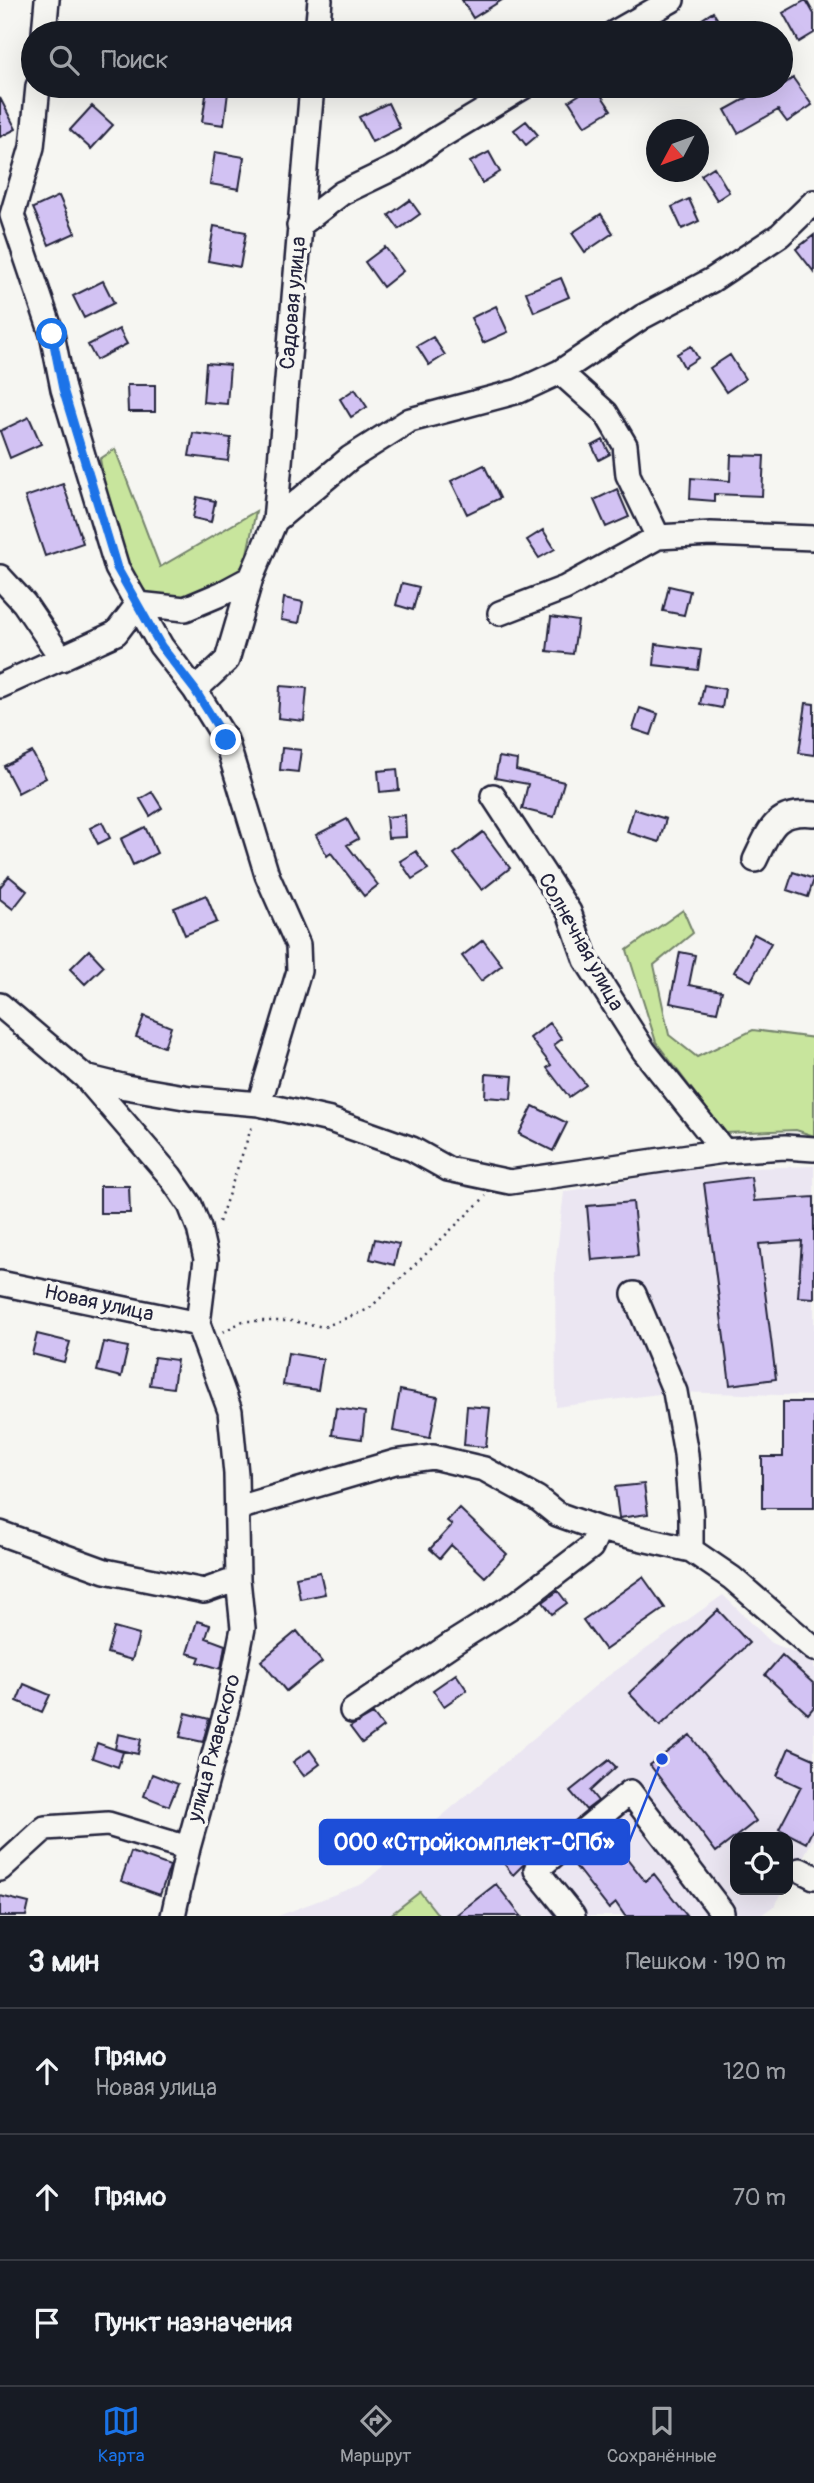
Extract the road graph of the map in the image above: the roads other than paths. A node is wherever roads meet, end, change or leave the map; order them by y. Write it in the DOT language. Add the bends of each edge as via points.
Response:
graph roads {
  1 [pos="47,0"];
  2 [pos="320,0"];
  3 [pos="672,0"];
  4 [pos="45,21"];
  5 [pos="318,21"];
  6 [pos="635,21"];
  7 [pos="37,98"];
  8 [pos="311,98"];
  9 [pos="505,98"];
  10 [pos="814,202"];
  11 [pos="6,211"];
  12 [pos="299,226"];
  13 [pos="560,372"];
  14 [pos="275,521"];
  15 [pos="658,537"];
  16 [pos="814,538"];
  17 [pos="0,577"];
  18 [pos="251,578"];
  19 [pos="138,604"];
  20 [pos="499,613"];
  21 [pos="62,659"];
  22 [pos="0,686"];
  23 [pos="195,690"];
  24 [pos="493,796"];
  25 [pos="814,814"];
  26 [pos="755,860"];
  27 [pos="0,1005"];
  28 [pos="85,1077"];
  29 [pos="259,1104"];
  30 [pos="814,1149"];
  31 [pos="724,1151"];
  32 [pos="0,1283"];
  33 [pos="634,1294"];
  34 [pos="201,1333"];
  35 [pos="238,1508"];
  36 [pos="599,1529"];
  37 [pos="0,1533"];
  38 [pos="691,1550"];
  39 [pos="238,1579"];
  40 [pos="814,1649"];
  41 [pos="352,1711"];
  42 [pos="188,1848"];
  43 [pos="0,1869"];
  44 [pos="722,1912"];
  45 [pos="173,1916"];
  46 [pos="573,1916"];
  1 -- 4 [label="street"];
  2 -- 5 [label="street"];
  3 -- 6 [label="street"];
  7 -- 11 [label="street" via="32,147"];
  8 -- 12 [label="street, Садовая улица"];
  9 -- 12 [label="street" via="400,165 342,193"];
  10 -- 13 [label="street" via="780,235"];
  11 -- 19 [label="street" via="52,334 63,389 117,568"];
  12 -- 14 [label="street, Садовая улица"];
  13 -- 14 [label="street" via="519,391 411,420 350,458"];
  13 -- 15 [label="street" via="606,413 625,445 628,475"];
  14 -- 18 [label="street"];
  15 -- 16 [label="street"];
  15 -- 20 [label="street" via="565,588"];
  17 -- 21 [label="street"];
  18 -- 19 [label="street" via="185,609"];
  18 -- 23 [label="street" via="227,660"];
  19 -- 21 [label="street" via="116,633"];
  19 -- 23 [label="street" via="161,646"];
  21 -- 22 [label="street"];
  23 -- 29 [label="street" via="226,740 267,875 298,945 299,971"];
  24 -- 31 [label="street, Солнечная улица" via="569,912 586,960 644,1051"];
  25 -- 26 [label="street" via="797,812 777,820"];
  27 -- 28 [label="street"];
  28 -- 29 [label="street" via="190,1098"];
  28 -- 34 [label="street" via="190,1205 206,1259"];
  29 -- 31 [label="street" via="412,1149 448,1169 510,1182"];
  30 -- 31 [label="street"];
  32 -- 34 [label="street, Новая улица"];
  33 -- 38 [label="street" via="675,1392 686,1454"];
  34 -- 35 [label="street, улица Ржавского" via="230,1411"];
  35 -- 36 [label="street" via="395,1462 433,1457 484,1469 557,1514"];
  35 -- 39 [label="street, улица Ржавского"];
  36 -- 38 [label="street"];
  36 -- 41 [label="street" via="591,1547 520,1601"];
  37 -- 39 [label="street" via="105,1570 204,1591"];
  38 -- 40 [label="street" via="732,1578"];
  39 -- 42 [label="street, улица Ржавского" via="243,1628"];
  42 -- 43 [label="street" via="108,1824 45,1828"];
  42 -- 45 [label="street, улица Ржавского"];
  44 -- 46 [label="street" via="630,1792 536,1870"];
}
